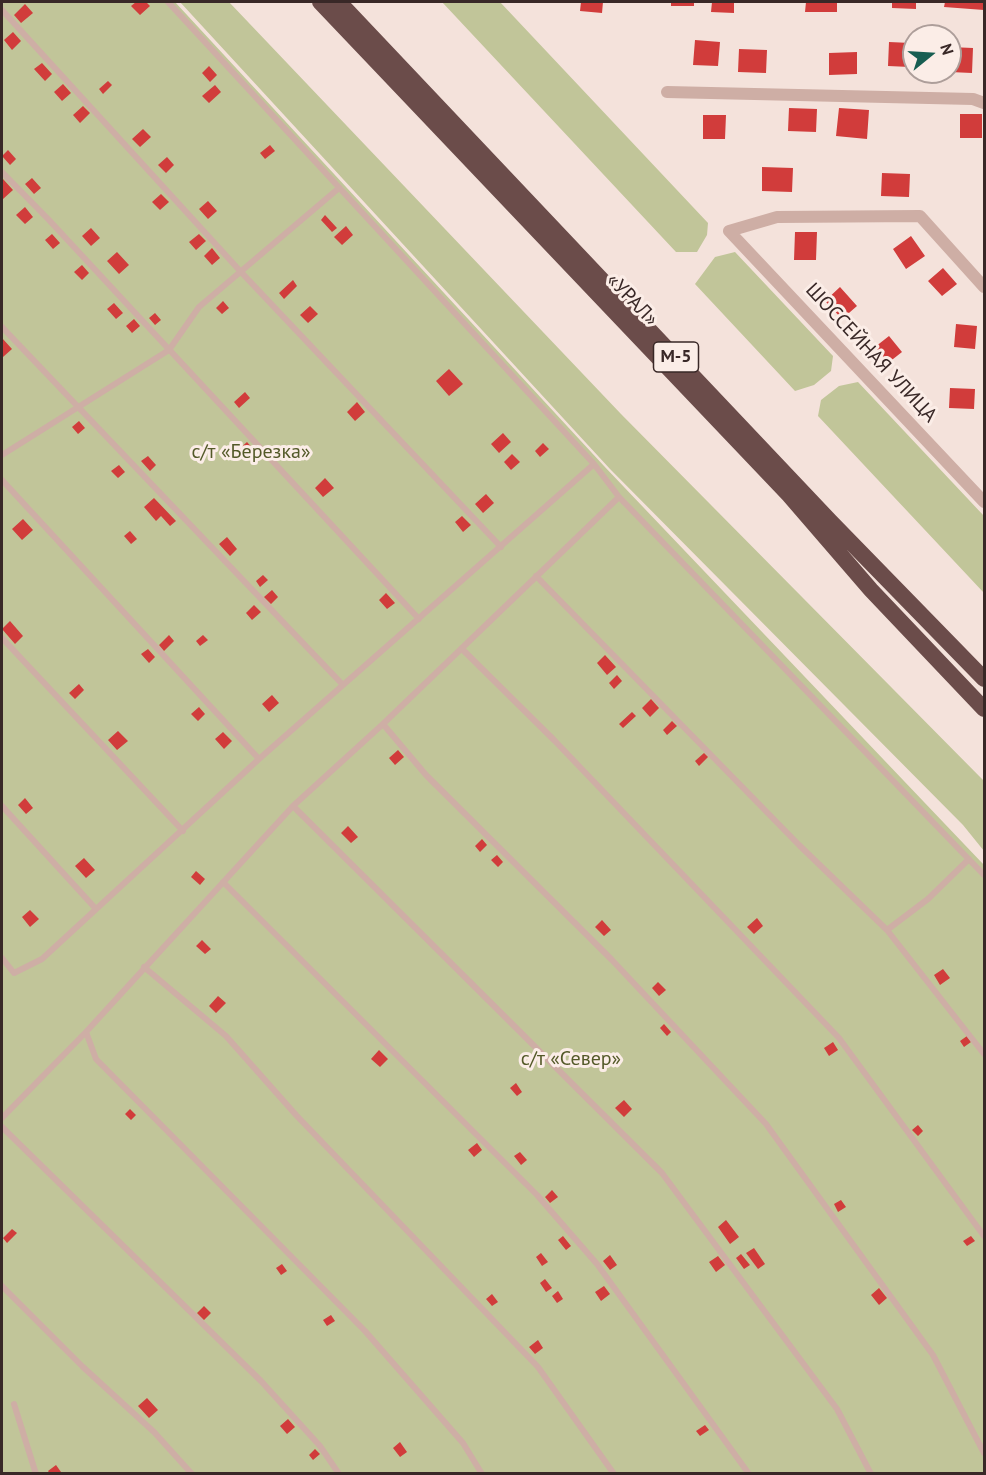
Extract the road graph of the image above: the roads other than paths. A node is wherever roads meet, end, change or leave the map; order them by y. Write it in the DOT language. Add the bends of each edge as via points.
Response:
graph roads {
  1 [pos="168,2"];
  2 [pos="320,2"];
  3 [pos="339,2"];
  4 [pos="2,10"];
  5 [pos="667,92"];
  6 [pos="984,103"];
  7 [pos="2,172"];
  8 [pos="339,188"];
  9 [pos="241,272"];
  10 [pos="984,287"];
  11 [pos="2,327"];
  12 [pos="169,350"];
  13 [pos="78,408"];
  14 [pos="2,455"];
  15 [pos="594,464"];
  16 [pos="2,480"];
  17 [pos="619,497"];
  18 [pos="984,502"];
  19 [pos="501,547"];
  20 [pos="536,576"];
  21 [pos="419,619"];
  22 [pos="2,638"];
  23 [pos="462,649"];
  24 [pos="984,679"];
  25 [pos="343,685"];
  26 [pos="984,709"];
  27 [pos="383,724"];
  28 [pos="259,759"];
  29 [pos="2,806"];
  30 [pos="293,806"];
  31 [pos="183,831"];
  32 [pos="969,859"];
  33 [pos="984,875"];
  34 [pos="223,882"];
  35 [pos="96,909"];
  36 [pos="887,930"];
  37 [pos="2,958"];
  38 [pos="144,968"];
  39 [pos="86,1032"];
  40 [pos="984,1054"];
  41 [pos="2,1118"];
  42 [pos="2,1127"];
  43 [pos="984,1236"];
  44 [pos="2,1286"];
  45 [pos="14,1404"];
  46 [pos="984,1453"];
  47 [pos="36,1473"];
  48 [pos="192,1473"];
  49 [pos="339,1473"];
  50 [pos="482,1473"];
  51 [pos="614,1473"];
  52 [pos="748,1473"];
  53 [pos="872,1473"];
  1 -- 8 [label="lane"];
  2 -- 26 [label="highway, «УРАЛ» / М-5" via="789,495 871,590"];
  3 -- 24 [label="highway, «УРАЛ» / М-5"];
  4 -- 9 [label="lane"];
  5 -- 6 [label="street" via="974,99"];
  7 -- 12 [label="lane"];
  8 -- 9 [label="lane"];
  8 -- 15 [label="lane"];
  9 -- 12 [label="lane" via="199,308"];
  9 -- 19 [label="lane"];
  10 -- 18 [label="street, ШОССЕЙНАЯ УЛИЦА" via="920,216 777,217 729,231"];
  11 -- 13 [label="lane"];
  12 -- 13 [label="lane"];
  12 -- 21 [label="lane"];
  13 -- 14 [label="lane"];
  13 -- 25 [label="lane"];
  15 -- 17 [label="lane"];
  15 -- 19 [label="lane"];
  16 -- 28 [label="lane"];
  17 -- 20 [label="lane"];
  17 -- 32 [label="lane"];
  19 -- 21 [label="lane"];
  20 -- 23 [label="lane"];
  20 -- 36 [label="lane"];
  21 -- 25 [label="lane"];
  22 -- 31 [label="lane"];
  23 -- 27 [label="lane"];
  23 -- 43 [label="lane" via="839,1038"];
  25 -- 28 [label="lane"];
  27 -- 30 [label="lane"];
  27 -- 46 [label="lane" via="426,775 612,960 766,1124 933,1355"];
  28 -- 31 [label="lane"];
  29 -- 35 [label="lane"];
  30 -- 34 [label="lane"];
  30 -- 53 [label="lane" via="662,1173 837,1409"];
  31 -- 35 [label="lane"];
  32 -- 33 [label="lane"];
  32 -- 36 [label="lane"];
  34 -- 38 [label="lane"];
  34 -- 52 [label="lane" via="537,1195 597,1264"];
  35 -- 37 [label="lane" via="42,958 14,973"];
  36 -- 40 [label="lane"];
  38 -- 39 [label="lane"];
  38 -- 51 [label="lane" via="226,1036 296,1115 538,1367"];
  39 -- 41 [label="lane"];
  39 -- 50 [label="lane" via="96,1059 365,1331 463,1443"];
  42 -- 49 [label="lane" via="261,1381"];
  44 -- 48 [label="lane"];
  45 -- 47 [label="lane"];
}
